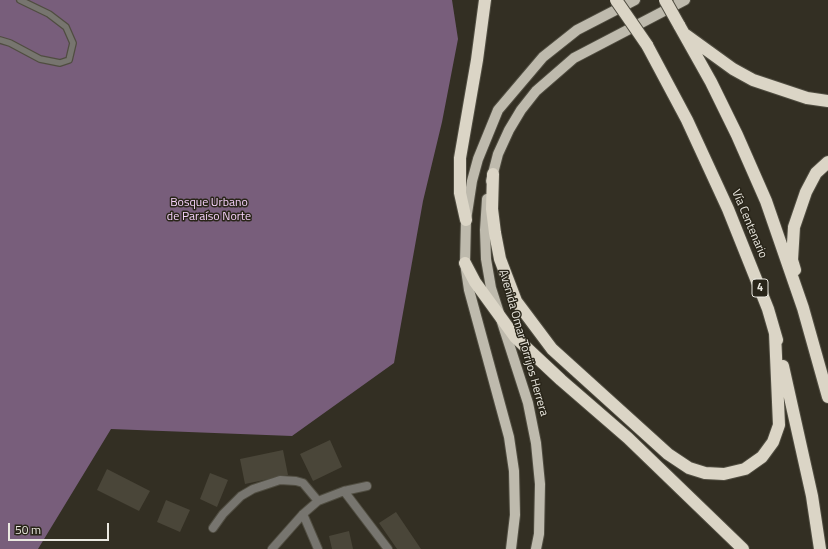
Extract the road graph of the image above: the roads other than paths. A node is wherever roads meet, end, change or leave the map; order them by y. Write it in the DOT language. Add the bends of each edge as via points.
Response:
graph roads {
  1 [pos="20,0"];
  2 [pos="485,0"];
  3 [pos="616,0"];
  4 [pos="635,0"];
  5 [pos="664,0"];
  6 [pos="685,0"];
  7 [pos="681,29"];
  8 [pos="0,40"];
  9 [pos="828,101"];
  10 [pos="828,162"];
  11 [pos="492,174"];
  12 [pos="466,220"];
  13 [pos="465,263"];
  14 [pos="803,308"];
  15 [pos="500,315"];
  16 [pos="775,333"];
  17 [pos="828,397"];
  18 [pos="366,486"];
  19 [pos="344,491"];
  20 [pos="318,501"];
  21 [pos="302,514"];
  22 [pos="213,528"];
  23 [pos="272,549"];
  24 [pos="318,549"];
  25 [pos="388,549"];
  26 [pos="511,549"];
  27 [pos="536,549"];
  28 [pos="743,549"];
  29 [pos="820,549"];
  1 -- 8 [label="lane" via="49,14 66,27 73,44 69,60 60,63 40,59"];
  2 -- 12 [label="highway" via="460,158 460,193"];
  3 -- 16 [label="highway, Vía Centenario / 4, bridge" via="647,45 687,120 728,209"];
  4 -- 12 [label="main road" via="577,30 543,57 510,94 498,110 478,159"];
  5 -- 7 [label="highway, Vía Centenario, bridge"];
  6 -- 11 [label="main road, Avenida Omar Torrijos Herrera" via="574,58 536,91 509,130"];
  7 -- 9 [label="highway" via="733,69 753,80 807,98"];
  7 -- 14 [label="highway, Vía Centenario" via="737,135 766,202"];
  10 -- 14 [label="highway" via="816,173 806,192 794,227 792,260"];
  11 -- 15 [label="main road, Avenida Omar Torrijos Herrera" via="487,202 486,259"];
  11 -- 16 [label="highway" via="495,233 500,259 516,301 552,350 668,454 689,468 705,473 724,474 745,469 762,457 773,442 779,425"];
  12 -- 13 [label="main road"];
  13 -- 15 [label="highway" via="475,282"];
  13 -- 26 [label="main road" via="469,290 509,437 514,471"];
  14 -- 17 [label="highway, Vía Centenario"];
  15 -- 27 [label="main road, Avenida Omar Torrijos Herrera" via="528,403 536,444 540,484 539,534"];
  15 -- 28 [label="highway" via="515,338 628,438"];
  16 -- 29 [label="highway, Vía Centenario / 4" via="812,496"];
  18 -- 19 [label="street"];
  19 -- 20 [label="street"];
  19 -- 25 [label="street"];
  20 -- 21 [label="street"];
  20 -- 22 [label="street" via="303,483 280,480 241,496"];
  21 -- 23 [label="street"];
  21 -- 24 [label="street"];
}
